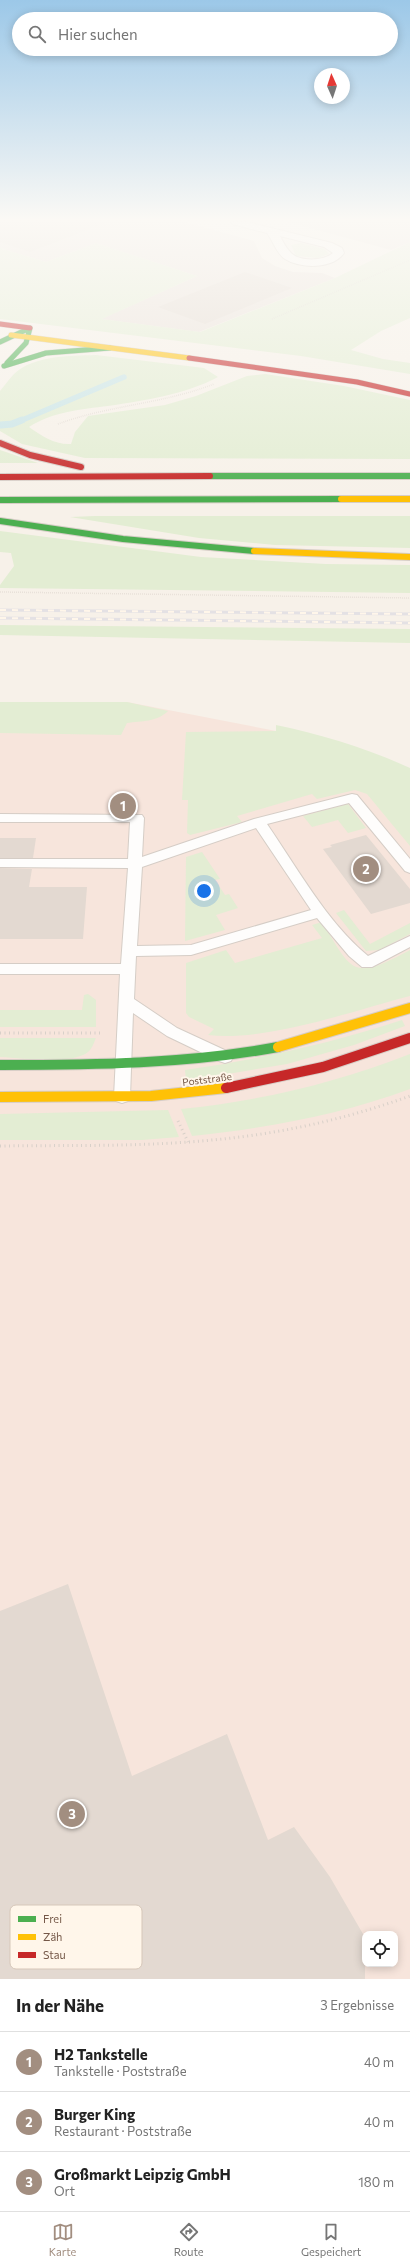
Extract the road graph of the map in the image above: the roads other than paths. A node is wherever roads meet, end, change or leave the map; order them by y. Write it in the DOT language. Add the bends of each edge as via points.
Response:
graph roads {
  1 [pos="0,324"];
  2 [pos="30,332"];
  3 [pos="0,334"];
  4 [pos="82,334"];
  5 [pos="12,335"];
  6 [pos="0,342"];
  7 [pos="110,348"];
  8 [pos="2,368"];
  9 [pos="410,394"];
  10 [pos="0,443"];
  11 [pos="133,476"];
  12 [pos="410,476"];
  13 [pos="0,477"];
  14 [pos="410,499"];
  15 [pos="0,500"];
  16 [pos="0,521"];
  17 [pos="410,557"];
  18 [pos="0,818"];
  19 [pos="259,822"];
  20 [pos="0,863"];
  21 [pos="135,864"];
  22 [pos="410,868"];
  23 [pos="320,912"];
  24 [pos="410,942"];
  25 [pos="131,951"];
  26 [pos="0,969"];
  27 [pos="129,969"];
  28 [pos="127,1002"];
  29 [pos="410,1008"];
  30 [pos="410,1038"];
  31 [pos="225,1056"];
  32 [pos="0,1065"];
  33 [pos="122,1065"];
  34 [pos="122,1097"];
  35 [pos="0,1098"];
  1 -- 2 [label="main road"];
  2 -- 4 [label="main road"];
  2 -- 5 [label="main road"];
  2 -- 7 [label="main road"];
  2 -- 8 [label="main road" via="25,345"];
  3 -- 5 [label="main road"];
  5 -- 6 [label="main road"];
  7 -- 8 [label="main road" via="46,353"];
  7 -- 9 [label="main road" via="357,382"];
  10 -- 11 [label="main road" via="16,451 47,460"];
  11 -- 12 [label="main road"];
  11 -- 13 [label="main road"];
  14 -- 15 [label="main road"];
  16 -- 17 [label="main road" via="122,539 230,550 331,556"];
  18 -- 21 [label="lane" via="137,818"];
  19 -- 21 [label="lane"];
  19 -- 22 [label="lane" via="352,798"];
  19 -- 23 [label="lane"];
  20 -- 21 [label="lane"];
  21 -- 25 [label="lane"];
  23 -- 24 [label="lane" via="366,964"];
  23 -- 25 [label="lane" via="191,950"];
  25 -- 27 [label="lane"];
  26 -- 27 [label="lane"];
  27 -- 28 [label="lane"];
  28 -- 31 [label="lane" via="172,1032"];
  28 -- 33 [label="lane"];
  29 -- 31 [label="main road, Poststraße" via="291,1043"];
  30 -- 34 [label="main road, Poststraße" via="357,1058 259,1083 172,1095"];
  31 -- 33 [label="main road, Poststraße" via="168,1064"];
  32 -- 33 [label="main road, Poststraße"];
  33 -- 34 [label="lane"];
  34 -- 35 [label="main road, Poststraße"];
}
